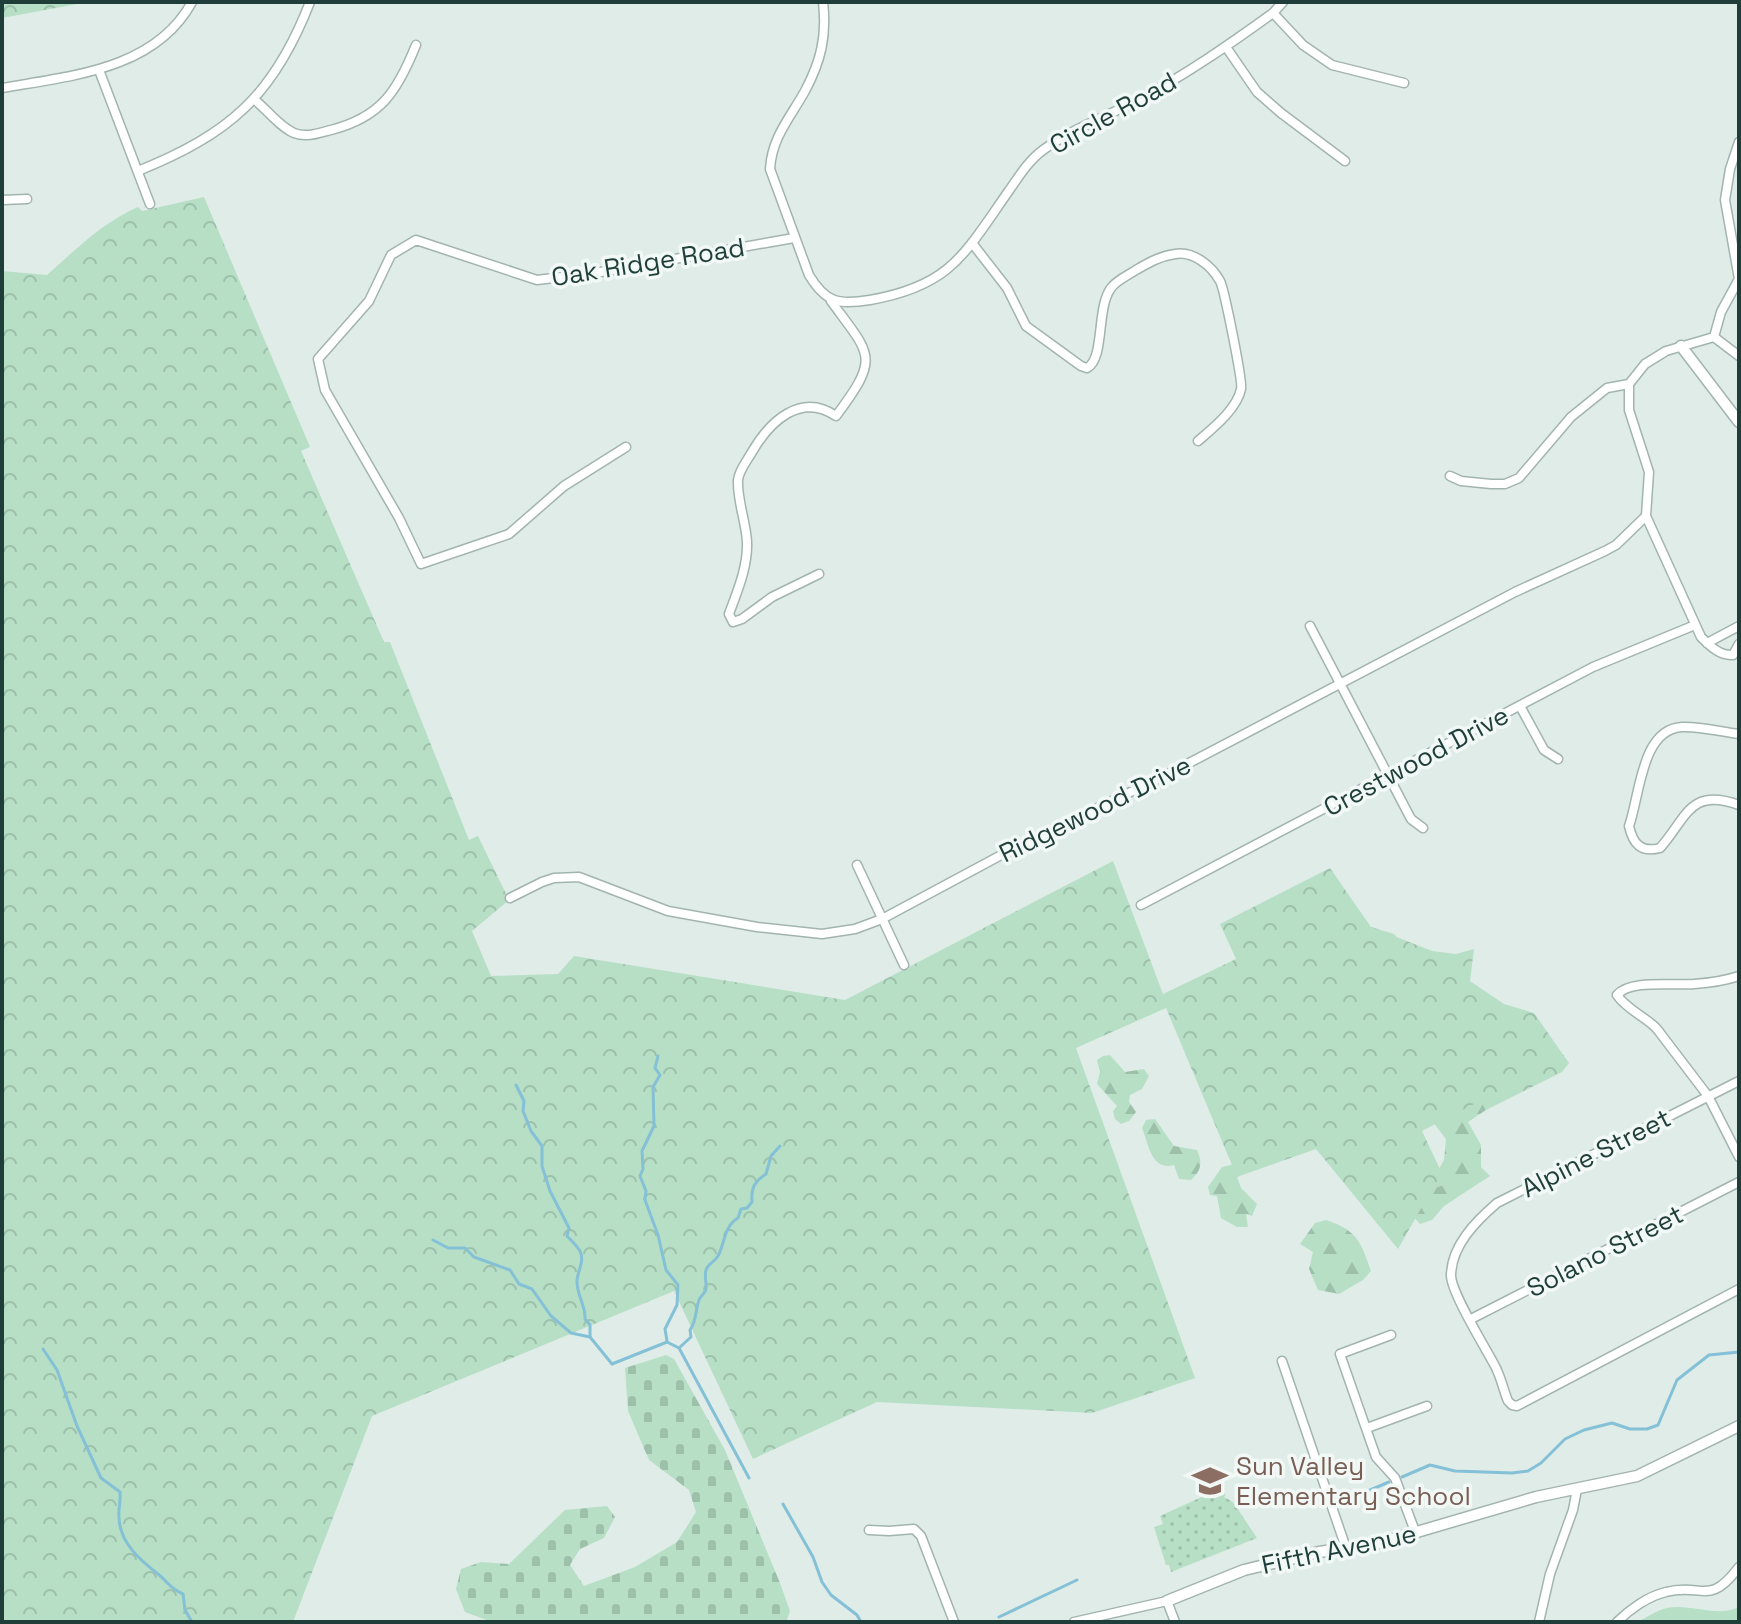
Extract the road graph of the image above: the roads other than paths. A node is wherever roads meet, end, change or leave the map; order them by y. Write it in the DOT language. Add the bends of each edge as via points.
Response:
graph roads {
  1 [pos="192,2"];
  2 [pos="310,2"];
  3 [pos="823,2"];
  4 [pos="1283,2"];
  5 [pos="1273,13"];
  6 [pos="416,45"];
  7 [pos="1226,47"];
  8 [pos="99,70"];
  9 [pos="1404,83"];
  10 [pos="2,88"];
  11 [pos="255,100"];
  12 [pos="1739,142"];
  13 [pos="1345,161"];
  14 [pos="138,171"];
  15 [pos="27,199"];
  16 [pos="2,200"];
  17 [pos="150,204"];
  18 [pos="794,238"];
  19 [pos="972,243"];
  20 [pos="831,301"];
  21 [pos="1714,337"];
  22 [pos="1681,346"];
  23 [pos="1739,356"];
  24 [pos="1629,384"];
  25 [pos="1739,422"];
  26 [pos="1198,441"];
  27 [pos="626,447"];
  28 [pos="1450,476"];
  29 [pos="1646,516"];
  30 [pos="819,574"];
  31 [pos="1695,625"];
  32 [pos="1310,626"];
  33 [pos="1739,626"];
  34 [pos="1707,643"];
  35 [pos="1739,644"];
  36 [pos="1339,686"];
  37 [pos="1520,706"];
  38 [pos="1739,734"];
  39 [pos="1558,759"];
  40 [pos="1387,776"];
  41 [pos="1739,805"];
  42 [pos="1423,828"];
  43 [pos="857,865"];
  44 [pos="510,898"];
  45 [pos="1141,905"];
  46 [pos="882,919"];
  47 [pos="904,965"];
  48 [pos="1739,976"];
  49 [pos="1739,1081"];
  50 [pos="1708,1096"];
  51 [pos="1739,1157"];
  52 [pos="1739,1182"];
  53 [pos="1739,1289"];
  54 [pos="1471,1319"];
  55 [pos="1391,1335"];
  56 [pos="1282,1361"];
  57 [pos="1427,1406"];
  58 [pos="1739,1426"];
  59 [pos="1367,1428"];
  60 [pos="1577,1489"];
  61 [pos="869,1530"];
  62 [pos="1416,1534"];
  63 [pos="1346,1548"];
  64 [pos="1739,1567"];
  65 [pos="1167,1601"];
  66 [pos="954,1622"];
  67 [pos="1074,1622"];
  68 [pos="1175,1622"];
  69 [pos="1539,1622"];
  70 [pos="1617,1622"];
  1 -- 8 [label="street" via="152,45"];
  2 -- 11 [label="street" via="298,34"];
  3 -- 18 [label="street" via="824,41 806,89 771,152 770,169"];
  4 -- 5 [label="street, Circle Road"];
  5 -- 7 [label="street, Circle Road"];
  5 -- 9 [label="street" via="1303,45 1332,65"];
  6 -- 11 [label="street" via="389,98 370,116 348,126 311,136 293,133"];
  7 -- 13 [label="street" via="1257,92"];
  7 -- 19 [label="street, Circle Road" via="1043,150"];
  8 -- 10 [label="street"];
  8 -- 14 [label="street"];
  11 -- 14 [label="street" via="209,137"];
  12 -- 21 [label="street" via="1725,200 1739,279"];
  14 -- 17 [label="street"];
  15 -- 16 [label="street"];
  18 -- 20 [label="street" via="818,290"];
  18 -- 27 [label="street, Oak Ridge Road" via="537,280 416,240 391,255 369,301 318,359 325,390 421,564 509,534 564,486"];
  19 -- 20 [label="street, Circle Road" via="933,281 882,298"];
  19 -- 26 [label="street" via="1007,288 1026,326 1087,368 1097,357 1102,310 1117,281 1156,258 1178,253 1199,258 1220,281 1242,385 1233,405"];
  20 -- 30 [label="street" via="862,343 867,366 836,416 823,407 799,407 759,439 740,472 747,544 730,620 742,619"];
  21 -- 22 [label="street"];
  21 -- 23 [label="street"];
  22 -- 24 [label="street" via="1645,364"];
  22 -- 25 [label="street"];
  24 -- 28 [label="street" via="1607,388 1584,405 1519,478 1480,484"];
  24 -- 29 [label="street" via="1629,410 1649,472"];
  29 -- 31 [label="street"];
  29 -- 36 [label="street, Ridgewood Drive" via="1616,545"];
  31 -- 34 [label="street"];
  31 -- 37 [label="street, Crestwood Drive" via="1593,667"];
  32 -- 36 [label="street"];
  33 -- 34 [label="street"];
  34 -- 35 [label="street" via="1733,655"];
  36 -- 40 [label="street"];
  36 -- 46 [label="street, Ridgewood Drive"];
  37 -- 39 [label="street" via="1544,750"];
  37 -- 40 [label="street, Crestwood Drive"];
  38 -- 41 [label="street" via="1681,727 1665,731 1652,743 1629,826 1632,839 1639,847 1660,848 1696,803 1706,799"];
  40 -- 42 [label="street" via="1411,819"];
  40 -- 45 [label="street, Crestwood Drive"];
  43 -- 46 [label="street"];
  44 -- 46 [label="street, Ridgewood Drive" via="542,882 579,877 668,911 757,927 822,934"];
  46 -- 47 [label="street"];
  48 -- 50 [label="street" via="1709,983 1637,986 1617,995 1649,1020"];
  49 -- 50 [label="street, Alpine Street"];
  50 -- 51 [label="street"];
  50 -- 54 [label="street, Alpine Street" via="1497,1203 1474,1224 1456,1255 1451,1278"];
  52 -- 54 [label="street, Solano Street"];
  53 -- 54 [label="street" via="1517,1406"];
  55 -- 59 [label="street" via="1340,1354"];
  56 -- 63 [label="street"];
  57 -- 59 [label="street"];
  58 -- 60 [label="street, Fifth Avenue" via="1637,1476"];
  59 -- 62 [label="street" via="1376,1457 1398,1485"];
  60 -- 62 [label="street, Fifth Avenue"];
  60 -- 69 [label="street"];
  61 -- 66 [label="street" via="914,1529 921,1536"];
  62 -- 63 [label="street, Fifth Avenue"];
  63 -- 65 [label="street, Fifth Avenue" via="1244,1570"];
  64 -- 70 [label="street" via="1716,1590 1666,1591"];
  65 -- 67 [label="street, Fifth Avenue"];
  65 -- 68 [label="street"];
}
